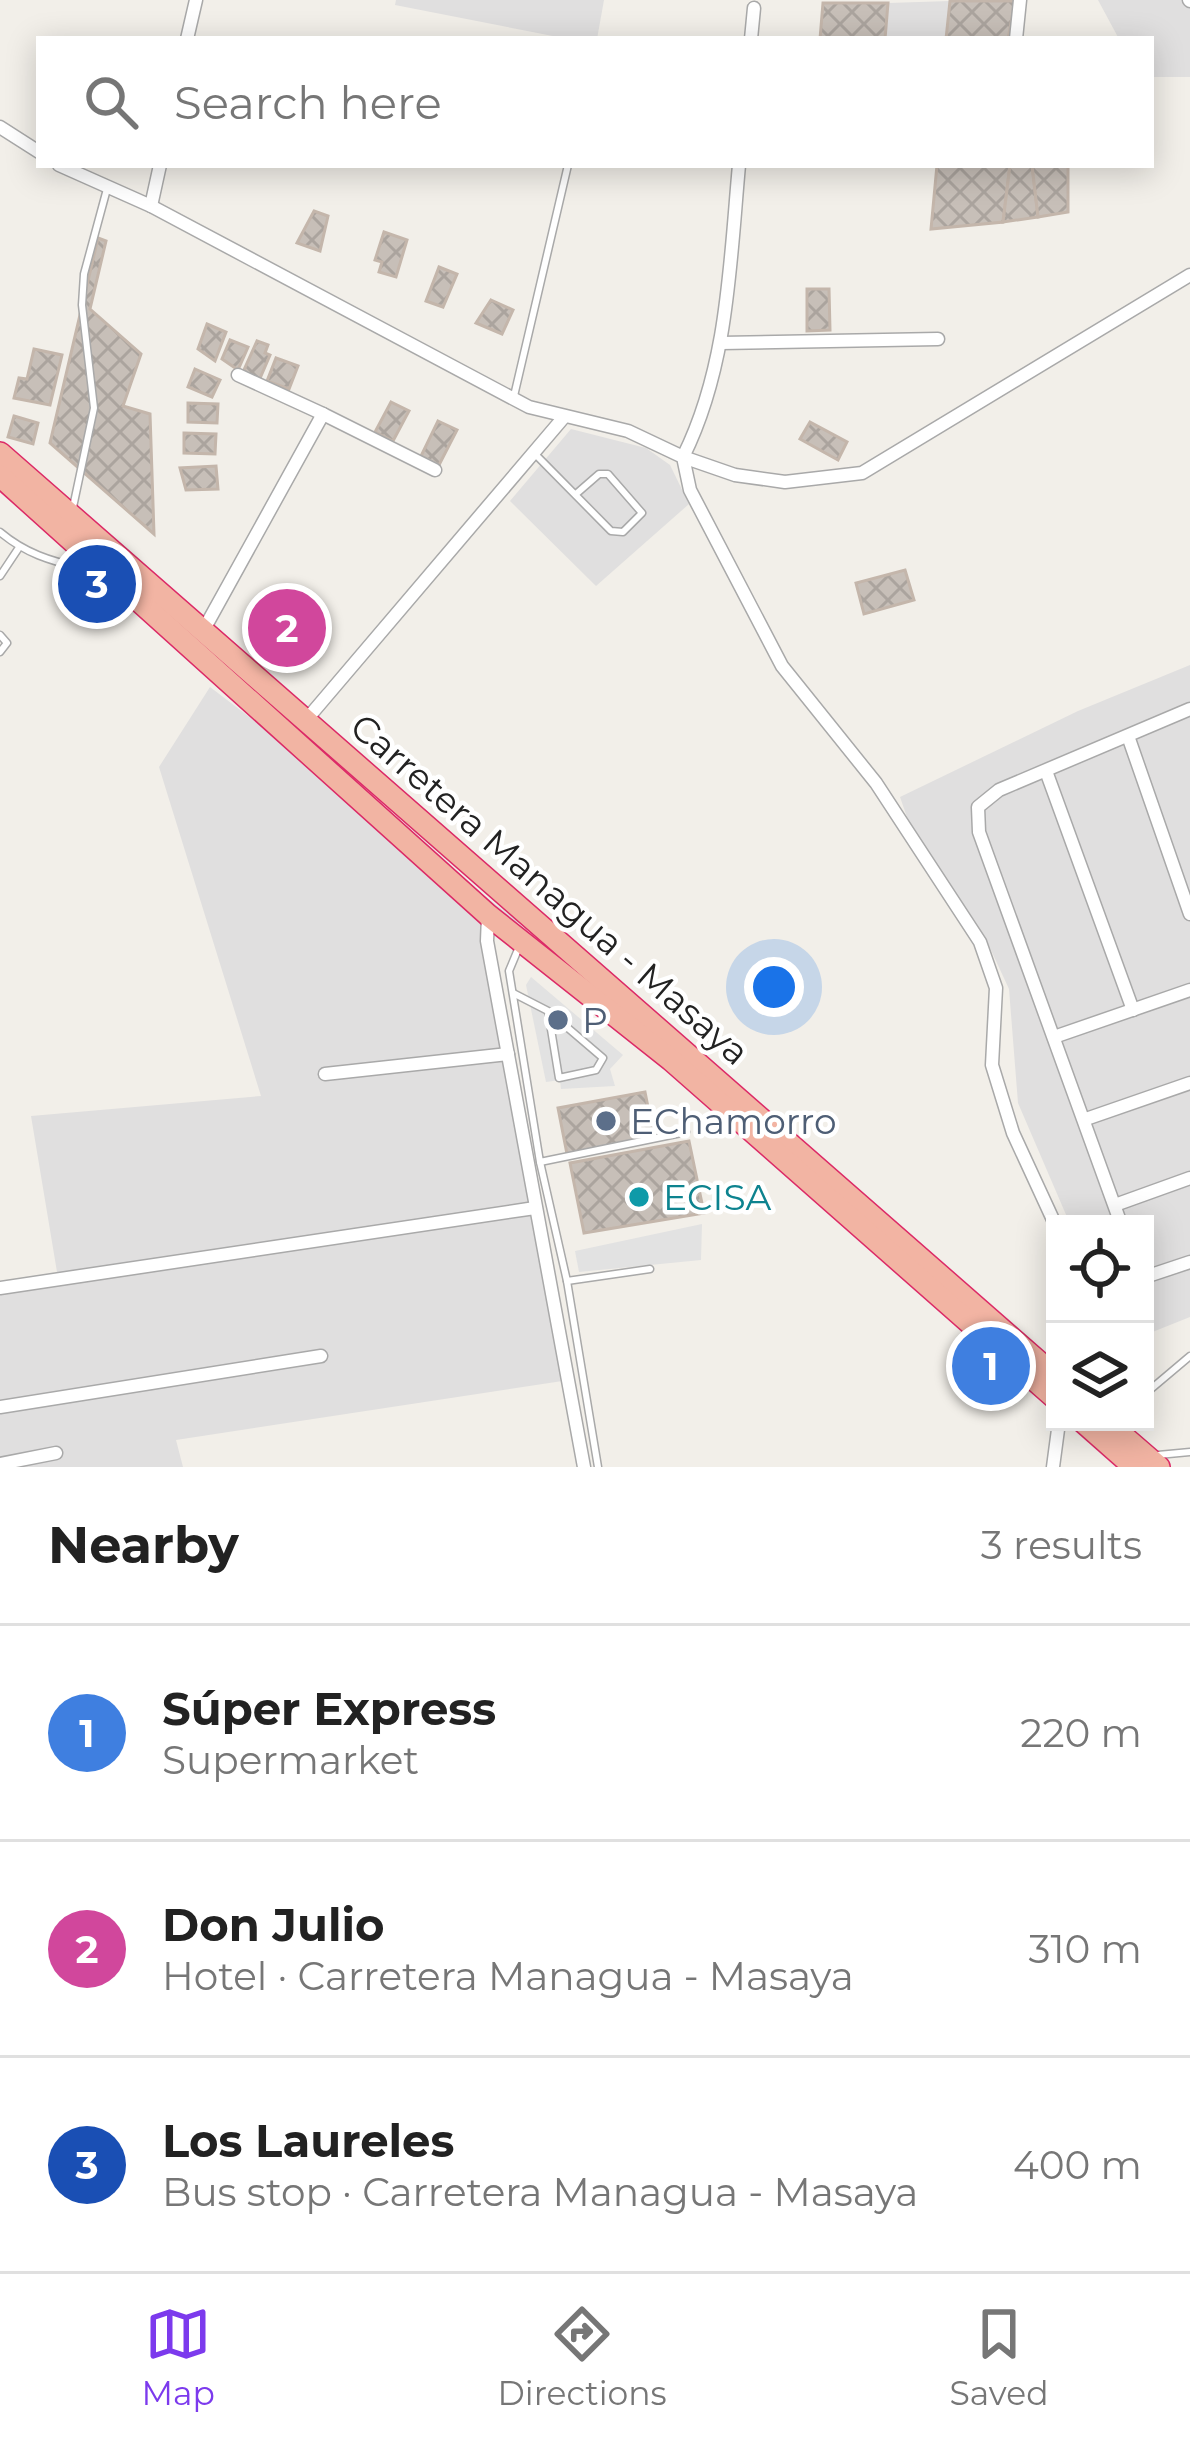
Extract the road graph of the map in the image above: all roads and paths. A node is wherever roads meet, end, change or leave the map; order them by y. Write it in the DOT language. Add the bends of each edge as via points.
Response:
graph roads {
  1 [pos="196,0"];
  2 [pos="1019,0"];
  3 [pos="754,8"];
  4 [pos="189,36"];
  5 [pos="751,36"];
  6 [pos="1016,36"];
  7 [pos="0,127"];
  8 [pos="36,150"];
  9 [pos="64,168"];
  10 [pos="159,168"];
  11 [pos="567,168"];
  12 [pos="739,168"];
  13 [pos="107,188"];
  14 [pos="151,206"];
  15 [pos="1190,275"];
  16 [pos="938,339"];
  17 [pos="721,343"];
  18 [pos="238,375"];
  19 [pos="514,399"];
  20 [pos="323,414"];
  21 [pos="564,416"];
  22 [pos="534,452"];
  23 [pos="0,453"];
  24 [pos="683,458"];
  25 [pos="435,470"];
  26 [pos="0,476"];
  27 [pos="576,494"];
  28 [pos="71,515"];
  29 [pos="0,532"];
  30 [pos="19,548"];
  31 [pos="95,560"];
  32 [pos="0,576"];
  33 [pos="203,631"];
  34 [pos="0,634"];
  35 [pos="0,652"];
  36 [pos="1190,710"];
  37 [pos="307,718"];
  38 [pos="1128,736"];
  39 [pos="1046,771"];
  40 [pos="1190,914"];
  41 [pos="488,915"];
  42 [pos="521,941"];
  43 [pos="1190,990"];
  44 [pos="513,992"];
  45 [pos="1133,1010"];
  46 [pos="548,1011"];
  47 [pos="1054,1037"];
  48 [pos="508,1054"];
  49 [pos="326,1074"];
  50 [pos="1190,1083"];
  51 [pos="1086,1119"];
  52 [pos="686,1132"];
  53 [pos="540,1162"];
  54 [pos="1190,1178"];
  55 [pos="1115,1205"];
  56 [pos="535,1208"];
  57 [pos="1051,1215"];
  58 [pos="1118,1215"];
  59 [pos="1190,1262"];
  60 [pos="650,1269"];
  61 [pos="1154,1273"];
  62 [pos="567,1281"];
  63 [pos="0,1288"];
  64 [pos="321,1356"];
  65 [pos="1190,1356"];
  66 [pos="1046,1364"];
  67 [pos="1154,1386"];
  68 [pos="1046,1390"];
  69 [pos="0,1407"];
  70 [pos="1058,1431"];
  71 [pos="1097,1431"];
  72 [pos="1117,1431"];
  73 [pos="56,1453"];
  74 [pos="1190,1453"];
  75 [pos="0,1464"];
  76 [pos="1147,1464"];
  77 [pos="584,1467"];
  78 [pos="598,1467"];
  79 [pos="1053,1467"];
  1 -- 4 [label="street"];
  2 -- 6 [label="street"];
  3 -- 5 [label="street"];
  7 -- 8 [label="street"];
  9 -- 13 [label="street"];
  10 -- 14 [label="street"];
  11 -- 19 [label="lane"];
  12 -- 17 [label="street"];
  13 -- 14 [label="street"];
  13 -- 28 [label="lane" via="84,274 94,408"];
  14 -- 19 [label="street"];
  15 -- 24 [label="street" via="862,473 770,481"];
  16 -- 17 [label="street"];
  17 -- 24 [label="street"];
  18 -- 20 [label="street"];
  19 -- 21 [label="street"];
  20 -- 25 [label="street"];
  20 -- 33 [label="street"];
  21 -- 22 [label="street"];
  21 -- 24 [label="street" via="628,430"];
  22 -- 27 [label="lane"];
  22 -- 37 [label="street"];
  23 -- 28 [label="highway, Carretera Managua - Masaya"];
  24 -- 57 [label="street" via="690,490 782,666 875,783 980,942 996,988 992,1065"];
  26 -- 31 [label="highway, Carretera Managua - Masaya"];
  27 -- 27 [label="lane" via="611,531 623,532 642,513 608,474"];
  28 -- 33 [label="highway, Carretera Managua - Masaya"];
  29 -- 30 [label="lane"];
  30 -- 31 [label="lane" via="82,568"];
  30 -- 32 [label="lane"];
  31 -- 41 [label="highway, Carretera Managua - Masaya"];
  33 -- 37 [label="highway, Carretera Managua - Masaya"];
  34 -- 35 [label="lane" via="7,643"];
  36 -- 38 [label="street"];
  37 -- 66 [label="highway, Carretera Managua - Masaya"];
  38 -- 39 [label="street"];
  38 -- 40 [label="street"];
  39 -- 45 [label="street"];
  39 -- 47 [label="street" via="978,807 979,832"];
  41 -- 42 [label="highway, Carretera Managua - Masaya"];
  41 -- 48 [label="street"];
  42 -- 44 [label="lane" via="509,971"];
  42 -- 68 [label="highway, Carretera Managua - Masaya" via="670,1060"];
  43 -- 45 [label="street"];
  44 -- 46 [label="lane"];
  44 -- 53 [label="lane"];
  45 -- 47 [label="street"];
  46 -- 46 [label="lane" via="560,1078 596,1070 603,1058"];
  47 -- 51 [label="street"];
  48 -- 49 [label="street"];
  48 -- 56 [label="street"];
  50 -- 51 [label="street"];
  51 -- 55 [label="street"];
  52 -- 53 [label="lane"];
  53 -- 62 [label="lane"];
  54 -- 55 [label="street"];
  55 -- 58 [label="street"];
  56 -- 63 [label="street"];
  56 -- 77 [label="street"];
  59 -- 61 [label="street"];
  60 -- 62 [label="lane"];
  62 -- 78 [label="lane"];
  64 -- 69 [label="street"];
  65 -- 67 [label="lane"];
  70 -- 79 [label="street"];
  71 -- 76 [label="highway"];
  72 -- 76 [label="highway"];
  73 -- 75 [label="street"];
  74 -- 76 [label="lane" via="1173,1450"];
}
